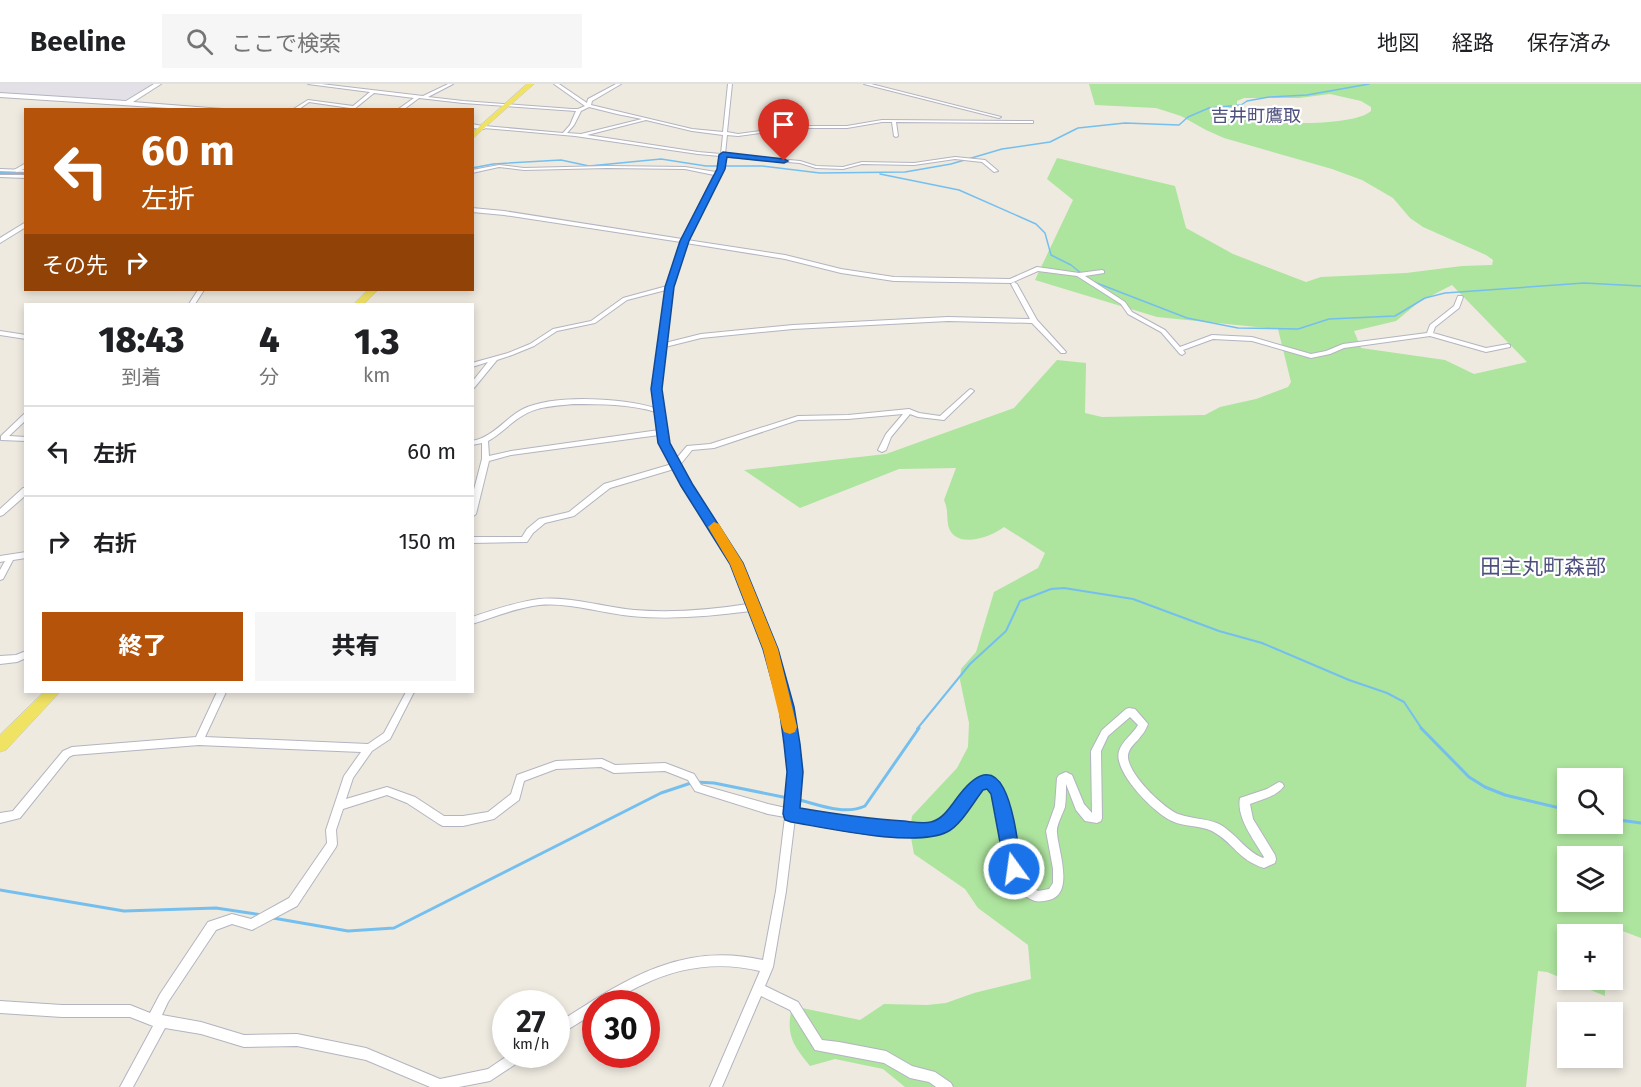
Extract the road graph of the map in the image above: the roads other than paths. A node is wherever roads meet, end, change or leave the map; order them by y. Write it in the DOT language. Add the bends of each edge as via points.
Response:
graph roads {
  1 [pos="158,84"];
  2 [pos="310,84"];
  3 [pos="377,84"];
  4 [pos="451,84"];
  5 [pos="531,84"];
  6 [pos="556,84"];
  7 [pos="619,84"];
  8 [pos="730,84"];
  9 [pos="866,84"];
  10 [pos="371,90"];
  11 [pos="0,95"];
  12 [pos="421,97"];
  13 [pos="127,103"];
  14 [pos="508,104"];
  15 [pos="589,105"];
  16 [pos="119,108"];
  17 [pos="203,108"];
  18 [pos="297,108"];
  19 [pos="352,108"];
  20 [pos="402,108"];
  21 [pos="579,110"];
  22 [pos="648,119"];
  23 [pos="894,121"];
  24 [pos="1005,121"];
  25 [pos="1031,122"];
  26 [pos="474,126"];
  27 [pos="484,127"];
  28 [pos="724,133"];
  29 [pos="564,134"];
  30 [pos="474,135"];
  31 [pos="580,136"];
  32 [pos="897,136"];
  33 [pos="723,155"];
  34 [pos="24,166"];
  35 [pos="720,169"];
  36 [pos="0,170"];
  37 [pos="17,170"];
  38 [pos="24,171"];
  39 [pos="996,171"];
  40 [pos="474,172"];
  41 [pos="0,176"];
  42 [pos="24,177"];
  43 [pos="474,210"];
  44 [pos="24,225"];
  45 [pos="0,241"];
  46 [pos="684,241"];
  47 [pos="1102,272"];
  48 [pos="1079,275"];
  49 [pos="1014,284"];
  50 [pos="669,287"];
  51 [pos="372,291"];
  52 [pos="1460,297"];
  53 [pos="360,303"];
  54 [pos="1034,321"];
  55 [pos="0,333"];
  56 [pos="1430,334"];
  57 [pos="24,337"];
  58 [pos="663,346"];
  59 [pos="1508,346"];
  60 [pos="1064,352"];
  61 [pos="494,359"];
  62 [pos="474,364"];
  63 [pos="474,384"];
  64 [pos="971,391"];
  65 [pos="659,411"];
  66 [pos="909,411"];
  67 [pos="24,418"];
  68 [pos="662,432"];
  69 [pos="24,439"];
  70 [pos="485,442"];
  71 [pos="474,443"];
  72 [pos="882,450"];
  73 [pos="486,459"];
  74 [pos="675,466"];
  75 [pos="24,492"];
  76 [pos="474,506"];
  77 [pos="0,513"];
  78 [pos="474,540"];
  79 [pos="24,555"];
  80 [pos="11,556"];
  81 [pos="0,559"];
  82 [pos="0,577"];
  83 [pos="753,607"];
  84 [pos="474,620"];
  85 [pos="24,655"];
  86 [pos="0,660"];
  87 [pos="52,693"];
  88 [pos="221,693"];
  89 [pos="409,693"];
  90 [pos="2,741"];
  91 [pos="199,741"];
  92 [pos="369,748"];
  93 [pos="1279,786"];
  94 [pos="339,806"];
  95 [pos="791,814"];
  96 [pos="0,818"];
  97 [pos="767,967"];
  98 [pos="759,989"];
  99 [pos="618,990"];
  100 [pos="0,1007"];
  101 [pos="158,1020"];
  102 [pos="500,1068"];
  103 [pos="443,1085"];
  104 [pos="126,1087"];
  105 [pos="716,1087"];
  106 [pos="947,1087"];
  1 -- 13 [label="street"];
  2 -- 10 [label="street"];
  3 -- 10 [label="street"];
  4 -- 12 [label="street"];
  5 -- 14 [label="main road"];
  6 -- 15 [label="street"];
  7 -- 15 [label="street" via="589,101"];
  8 -- 28 [label="street"];
  9 -- 24 [label="street"];
  10 -- 12 [label="street"];
  10 -- 19 [label="street"];
  11 -- 13 [label="street"];
  12 -- 14 [label="street"];
  12 -- 20 [label="street"];
  13 -- 16 [label="street"];
  13 -- 17 [label="street"];
  14 -- 21 [label="street"];
  14 -- 27 [label="main road"];
  15 -- 21 [label="street"];
  15 -- 22 [label="street"];
  18 -- 19 [label="street" via="308,101"];
  21 -- 29 [label="street"];
  22 -- 28 [label="street"];
  22 -- 31 [label="street"];
  23 -- 24 [label="street"];
  23 -- 28 [label="street" via="846,127 796,127 748,135"];
  23 -- 32 [label="street"];
  24 -- 25 [label="street"];
  26 -- 27 [label="street"];
  27 -- 29 [label="street"];
  27 -- 30 [label="main road"];
  28 -- 33 [label="street"];
  29 -- 31 [label="street"];
  31 -- 33 [label="street"];
  33 -- 35 [label="street"];
  33 -- 39 [label="street" via="843,168 862,163 914,164 955,158 983,161"];
  34 -- 37 [label="street"];
  35 -- 40 [label="street" via="499,166"];
  35 -- 46 [label="street"];
  36 -- 37 [label="street"];
  37 -- 38 [label="street"];
  41 -- 42 [label="street"];
  43 -- 46 [label="street"];
  44 -- 45 [label="street"];
  46 -- 48 [label="street" via="894,279 1011,281 1038,269"];
  46 -- 50 [label="street"];
  47 -- 48 [label="street"];
  48 -- 56 [label="street" via="1123,303 1130,313 1163,331 1181,352 1212,336 1252,339 1311,356 1343,346"];
  49 -- 54 [label="street"];
  50 -- 58 [label="street"];
  50 -- 61 [label="street" via="625,299 593,322 555,330 532,345"];
  51 -- 53 [label="main road"];
  52 -- 56 [label="street" via="1457,307 1432,326"];
  54 -- 58 [label="street" via="948,319 793,327 701,336"];
  54 -- 60 [label="street"];
  55 -- 57 [label="street"];
  56 -- 59 [label="street" via="1486,350"];
  58 -- 65 [label="street" via="656,389"];
  61 -- 62 [label="street"];
  61 -- 63 [label="street"];
  64 -- 66 [label="street" via="942,418"];
  65 -- 68 [label="street"];
  65 -- 70 [label="street" via="646,406 554,403 527,410"];
  66 -- 72 [label="street" via="888,436"];
  66 -- 74 [label="street" via="798,418 711,446 690,448"];
  67 -- 69 [label="street" via="3,438"];
  68 -- 73 [label="street"];
  68 -- 74 [label="street"];
  70 -- 71 [label="street"];
  70 -- 73 [label="street"];
  73 -- 76 [label="street"];
  74 -- 78 [label="street" via="607,486 571,514 542,521 524,540"];
  74 -- 83 [label="street" via="736,563"];
  75 -- 77 [label="street"];
  79 -- 80 [label="street"];
  80 -- 81 [label="street"];
  80 -- 82 [label="street"];
  83 -- 84 [label="street" via="659,615 560,601 515,606"];
  83 -- 95 [label="street" via="786,707 795,772"];
  85 -- 86 [label="street"];
  87 -- 90 [label="main road"];
  88 -- 91 [label="street"];
  89 -- 92 [label="street" via="387,736"];
  91 -- 92 [label="street"];
  91 -- 96 [label="street" via="69,752 16,815"];
  92 -- 94 [label="street" via="349,776"];
  93 -- 95 [label="street" via="1244,801 1248,820 1271,859 1264,863 1250,857 1215,827 1170,815 1140,786 1123,760 1125,749 1143,724 1129,712 1105,733 1096,751 1097,818 1089,818 1080,807 1069,778 1062,778 1060,806 1051,835 1058,884 1052,894 1042,897 1025,890 1014,869 998,792 991,781 978,784 949,821 929,830 867,827"];
  94 -- 95 [label="street" via="387,791 411,800 444,821 463,821 490,816 515,797 520,778 556,765 602,763 614,769 665,767 691,777 698,788"];
  94 -- 101 [label="street" via="331,830 332,844 293,902 252,925 232,919 212,926 164,998"];
  95 -- 97 [label="street"];
  97 -- 98 [label="street"];
  97 -- 99 [label="street" via="728,960 686,962"];
  98 -- 105 [label="street"];
  98 -- 106 [label="street" via="794,1006 819,1046 886,1057"];
  100 -- 101 [label="street" via="130,1011"];
  101 -- 103 [label="street" via="244,1041 297,1040 366,1054"];
  101 -- 104 [label="street"];
  102 -- 103 [label="street" via="490,1075"];
}
